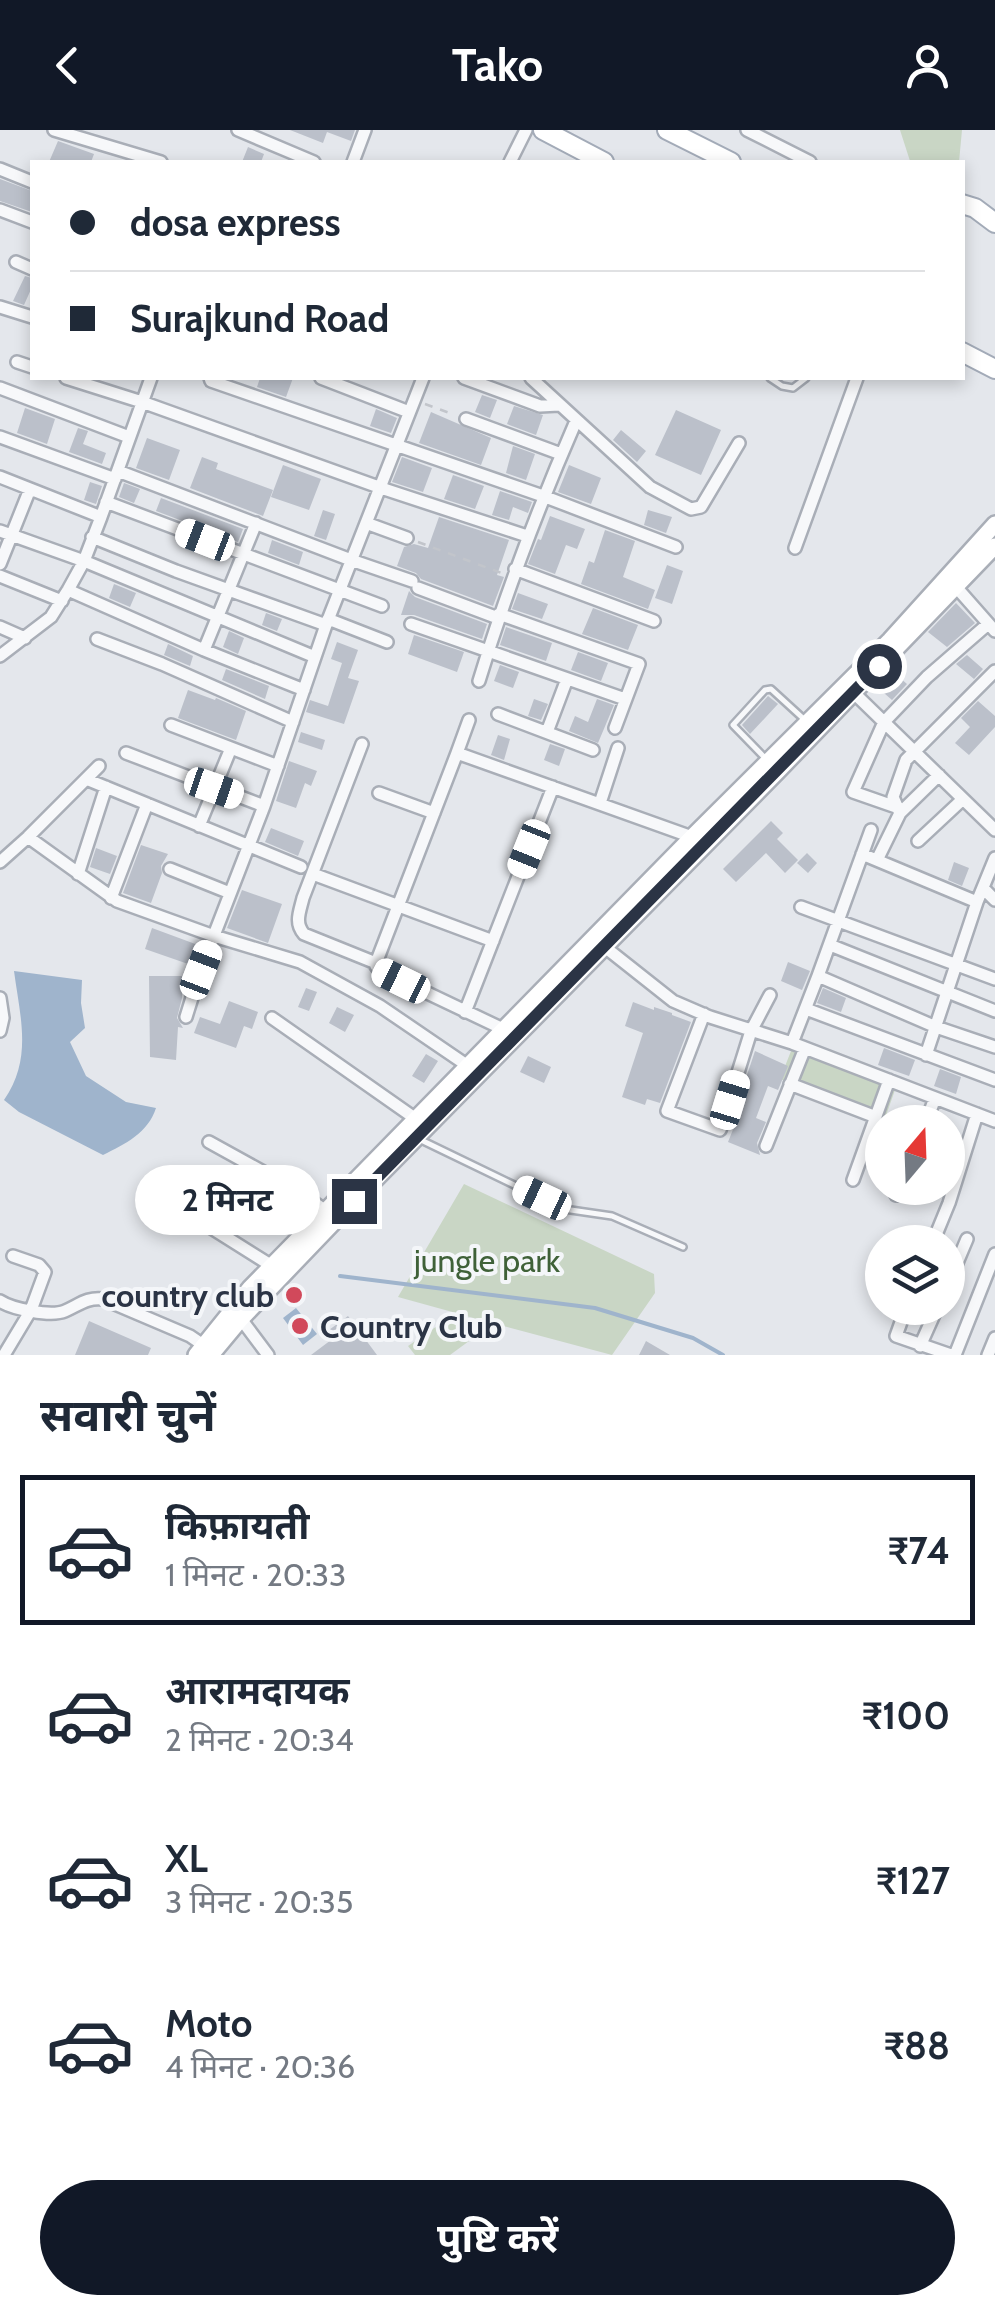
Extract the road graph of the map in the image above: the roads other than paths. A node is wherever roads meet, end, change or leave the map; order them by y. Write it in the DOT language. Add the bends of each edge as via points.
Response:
graph roads {
  1 [pos="54,130"];
  2 [pos="238,130"];
  3 [pos="364,130"];
  4 [pos="526,130"];
  5 [pos="542,130"];
  6 [pos="668,130"];
  7 [pos="747,130"];
  8 [pos="80,134"];
  9 [pos="154,160"];
  10 [pos="309,160"];
  11 [pos="354,160"];
  12 [pos="511,160"];
  13 [pos="600,160"];
  14 [pos="726,160"];
  15 [pos="806,160"];
  16 [pos="0,169"];
  17 [pos="30,181"];
  18 [pos="965,205"];
  19 [pos="0,210"];
  20 [pos="30,221"];
  21 [pos="995,223"];
  22 [pos="16,262"];
  23 [pos="30,269"];
  24 [pos="0,307"];
  25 [pos="30,317"];
  26 [pos="965,354"];
  27 [pos="17,362"];
  28 [pos="30,366"];
  29 [pos="995,369"];
  30 [pos="72,380"];
  31 [pos="150,380"];
  32 [pos="211,380"];
  33 [pos="328,380"];
  34 [pos="422,380"];
  35 [pos="469,380"];
  36 [pos="532,380"];
  37 [pos="773,380"];
  38 [pos="803,380"];
  39 [pos="856,380"];
  40 [pos="0,388"];
  41 [pos="142,402"];
  42 [pos="559,405"];
  43 [pos="412,406"];
  44 [pos="466,419"];
  45 [pos="576,421"];
  46 [pos="0,437"];
  47 [pos="129,437"];
  48 [pos="739,442"];
  49 [pos="397,444"];
  50 [pos="561,454"];
  51 [pos="116,475"];
  52 [pos="0,477"];
  53 [pos="379,488"];
  54 [pos="30,489"];
  55 [pos="543,496"];
  56 [pos="106,502"];
  57 [pos="101,516"];
  58 [pos="366,522"];
  59 [pos="256,523"];
  60 [pos="995,524"];
  61 [pos="6,533"];
  62 [pos="528,536"];
  63 [pos="92,537"];
  64 [pos="407,538"];
  65 [pos="995,546"];
  66 [pos="676,547"];
  67 [pos="796,548"];
  68 [pos="243,554"];
  69 [pos="84,560"];
  70 [pos="351,560"];
  71 [pos="0,564"];
  72 [pos="514,573"];
  73 [pos="0,576"];
  74 [pos="956,588"];
  75 [pos="228,589"];
  76 [pos="340,591"];
  77 [pos="65,596"];
  78 [pos="382,606"];
  79 [pos="499,616"];
  80 [pos="217,617"];
  81 [pos="654,620"];
  82 [pos="327,622"];
  83 [pos="411,624"];
  84 [pos="0,627"];
  85 [pos="992,627"];
  86 [pos="25,638"];
  87 [pos="97,638"];
  88 [pos="387,642"];
  89 [pos="204,650"];
  90 [pos="488,651"];
  91 [pos="0,656"];
  92 [pos="314,657"];
  93 [pos="995,671"];
  94 [pos="567,679"];
  95 [pos="479,681"];
  96 [pos="304,690"];
  97 [pos="853,692"];
  98 [pos="625,700"];
  99 [pos="498,714"];
  100 [pos="469,720"];
  101 [pos="293,722"];
  102 [pos="884,722"];
  103 [pos="808,723"];
  104 [pos="171,725"];
  105 [pos="616,728"];
  106 [pos="547,732"];
  107 [pos="362,744"];
  108 [pos="232,748"];
  109 [pos="618,748"];
  110 [pos="593,750"];
  111 [pos="915,751"];
  112 [pos="458,752"];
  113 [pos="126,753"];
  114 [pos="769,761"];
  115 [pos="100,766"];
  116 [pos="278,766"];
  117 [pos="939,775"];
  118 [pos="86,779"];
  119 [pos="106,787"];
  120 [pos="553,787"];
  121 [pos="214,788"];
  122 [pos="378,793"];
  123 [pos="964,799"];
  124 [pos="600,803"];
  125 [pos="147,804"];
  126 [pos="264,806"];
  127 [pos="898,810"];
  128 [pos="434,813"];
  129 [pos="199,826"];
  130 [pos="871,830"];
  131 [pos="995,830"];
  132 [pos="692,837"];
  133 [pos="28,838"];
  134 [pos="918,841"];
  135 [pos="248,846"];
  136 [pos="862,854"];
  137 [pos="995,858"];
  138 [pos="877,860"];
  139 [pos="0,862"];
  140 [pos="301,867"];
  141 [pos="170,868"];
  142 [pos="78,874"];
  143 [pos="314,874"];
  144 [pos="982,888"];
  145 [pos="230,892"];
  146 [pos="111,898"];
  147 [pos="995,900"];
  148 [pos="977,902"];
  149 [pos="398,906"];
  150 [pos="801,907"];
  151 [pos="838,921"];
  152 [pos="214,936"];
  153 [pos="493,941"];
  154 [pos="599,942"];
  155 [pos="830,945"];
  156 [pos="376,963"];
  157 [pos="956,964"];
  158 [pos="818,976"];
  159 [pos="995,980"];
  160 [pos="947,993"];
  161 [pos="770,995"];
  162 [pos="0,998"];
  163 [pos="806,1008"];
  164 [pos="995,1010"];
  165 [pos="465,1012"];
  166 [pos="704,1014"];
  167 [pos="186,1017"];
  168 [pos="272,1018"];
  169 [pos="936,1027"];
  170 [pos="503,1029"];
  171 [pos="0,1031"];
  172 [pos="752,1031"];
  173 [pos="792,1042"];
  174 [pos="995,1047"];
  175 [pos="804,1048"];
  176 [pos="926,1055"];
  177 [pos="468,1066"];
  178 [pos="889,1080"];
  179 [pos="995,1080"];
  180 [pos="790,1084"];
  181 [pos="935,1098"];
  182 [pos="880,1105"];
  183 [pos="932,1105"];
  184 [pos="865,1113"];
  185 [pos="977,1114"];
  186 [pos="416,1119"];
  187 [pos="995,1121"];
  188 [pos="416,1138"];
  189 [pos="210,1142"];
  190 [pos="766,1146"];
  191 [pos="865,1147"];
  192 [pos="853,1180"];
  193 [pos="175,1205"];
  194 [pos="326,1210"];
  195 [pos="940,1225"];
  196 [pos="967,1240"];
  197 [pos="965,1245"];
  198 [pos="682,1247"];
  199 [pos="995,1254"];
  200 [pos="14,1256"];
  201 [pos="272,1266"];
  202 [pos="0,1300"];
  203 [pos="31,1310"];
  204 [pos="236,1313"];
  205 [pos="900,1325"];
  206 [pos="929,1325"];
  207 [pos="995,1338"];
  208 [pos="920,1346"];
  209 [pos="206,1352"];
  210 [pos="4,1355"];
  211 [pos="268,1355"];
  212 [pos="953,1355"];
  213 [pos="988,1355"];
  1 -- 8 [label="street"];
  2 -- 10 [label="street"];
  3 -- 11 [label="street"];
  4 -- 12 [label="street"];
  5 -- 13 [label="main road"];
  6 -- 14 [label="main road"];
  7 -- 15 [label="street"];
  8 -- 9 [label="street"];
  16 -- 17 [label="street"];
  18 -- 21 [label="main road"];
  19 -- 20 [label="street"];
  22 -- 23 [label="street"];
  24 -- 25 [label="street"];
  26 -- 29 [label="main road"];
  27 -- 28 [label="street"];
  30 -- 41 [label="street"];
  31 -- 41 [label="street"];
  32 -- 49 [label="street"];
  33 -- 43 [label="street"];
  34 -- 43 [label="street"];
  35 -- 42 [label="street" via="540,406"];
  36 -- 42 [label="street"];
  37 -- 38 [label="lane" via="793,388"];
  39 -- 67 [label="street"];
  40 -- 47 [label="street"];
  41 -- 47 [label="street"];
  41 -- 53 [label="street"];
  42 -- 45 [label="street"];
  43 -- 49 [label="street"];
  44 -- 50 [label="street"];
  45 -- 48 [label="street" via="650,488 691,509 701,506"];
  45 -- 50 [label="street"];
  46 -- 51 [label="street"];
  47 -- 51 [label="street"];
  49 -- 53 [label="street"];
  49 -- 55 [label="street"];
  50 -- 55 [label="street"];
  51 -- 56 [label="street"];
  51 -- 59 [label="street"];
  52 -- 54 [label="street"];
  53 -- 58 [label="street"];
  53 -- 62 [label="street"];
  54 -- 57 [label="street"];
  54 -- 61 [label="street"];
  55 -- 62 [label="street"];
  55 -- 66 [label="street"];
  56 -- 57 [label="street"];
  56 -- 68 [label="street"];
  57 -- 63 [label="street"];
  58 -- 64 [label="street"];
  58 -- 70 [label="street"];
  59 -- 68 [label="street"];
  59 -- 70 [label="street"];
  60 -- 103 [label="main road"];
  61 -- 69 [label="street"];
  61 -- 71 [label="street"];
  62 -- 72 [label="street"];
  63 -- 69 [label="street"];
  63 -- 75 [label="street"];
  65 -- 74 [label="main road"];
  68 -- 75 [label="street"];
  68 -- 76 [label="street"];
  69 -- 77 [label="street"];
  69 -- 80 [label="street"];
  70 -- 76 [label="street"];
  70 -- 79 [label="street"];
  72 -- 79 [label="street"];
  72 -- 81 [label="street"];
  73 -- 77 [label="street"];
  74 -- 85 [label="street"];
  74 -- 97 [label="main road"];
  75 -- 80 [label="street"];
  75 -- 82 [label="street"];
  76 -- 78 [label="street"];
  76 -- 82 [label="street"];
  77 -- 86 [label="street"];
  77 -- 89 [label="street"];
  79 -- 90 [label="street"];
  79 -- 98 [label="street" via="640,664"];
  80 -- 89 [label="street"];
  80 -- 92 [label="street"];
  82 -- 88 [label="street"];
  82 -- 92 [label="street"];
  83 -- 90 [label="street"];
  84 -- 86 [label="street"];
  85 -- 102 [label="street"];
  86 -- 91 [label="street"];
  87 -- 101 [label="street"];
  89 -- 96 [label="street"];
  90 -- 94 [label="street"];
  90 -- 95 [label="street"];
  92 -- 96 [label="street"];
  93 -- 111 [label="street"];
  94 -- 98 [label="street"];
  94 -- 106 [label="street"];
  96 -- 101 [label="street"];
  97 -- 102 [label="street"];
  97 -- 154 [label="main road"];
  98 -- 105 [label="street"];
  99 -- 106 [label="street"];
  100 -- 112 [label="street"];
  101 -- 116 [label="street"];
  102 -- 111 [label="street"];
  102 -- 127 [label="street" via="854,792"];
  103 -- 114 [label="main road"];
  103 -- 114 [label="lane" via="765,690 733,725"];
  104 -- 108 [label="street"];
  106 -- 110 [label="street"];
  107 -- 143 [label="street"];
  108 -- 116 [label="street"];
  108 -- 121 [label="street"];
  109 -- 124 [label="street"];
  111 -- 117 [label="street"];
  111 -- 127 [label="street" via="893,797"];
  112 -- 120 [label="street"];
  112 -- 128 [label="street"];
  113 -- 121 [label="street"];
  114 -- 132 [label="main road"];
  115 -- 118 [label="street"];
  116 -- 126 [label="street"];
  117 -- 123 [label="street"];
  117 -- 127 [label="street"];
  118 -- 119 [label="street"];
  118 -- 133 [label="street"];
  119 -- 125 [label="street"];
  119 -- 142 [label="street"];
  120 -- 124 [label="street"];
  120 -- 153 [label="street"];
  121 -- 126 [label="street"];
  121 -- 129 [label="street"];
  122 -- 128 [label="street"];
  123 -- 131 [label="street"];
  123 -- 134 [label="street"];
  124 -- 132 [label="street"];
  125 -- 129 [label="street"];
  125 -- 146 [label="street"];
  126 -- 135 [label="street"];
  127 -- 138 [label="street"];
  128 -- 149 [label="street"];
  129 -- 135 [label="street"];
  130 -- 136 [label="street"];
  132 -- 154 [label="main road"];
  133 -- 139 [label="street"];
  133 -- 142 [label="street"];
  135 -- 140 [label="street"];
  135 -- 145 [label="street"];
  136 -- 138 [label="street"];
  136 -- 151 [label="street"];
  137 -- 144 [label="street"];
  138 -- 148 [label="street"];
  141 -- 145 [label="street"];
  142 -- 146 [label="street"];
  143 -- 149 [label="street"];
  143 -- 156 [label="street" via="300,929"];
  144 -- 147 [label="street"];
  144 -- 148 [label="street"];
  145 -- 152 [label="street"];
  146 -- 152 [label="street"];
  148 -- 157 [label="street"];
  149 -- 153 [label="street"];
  149 -- 156 [label="street"];
  150 -- 151 [label="street"];
  151 -- 155 [label="street"];
  151 -- 157 [label="street"];
  152 -- 167 [label="street"];
  152 -- 177 [label="street" via="300,962"];
  153 -- 165 [label="street"];
  154 -- 166 [label="street" via="663,994"];
  154 -- 170 [label="main road"];
  154 -- 188 [label="main road"];
  155 -- 158 [label="street"];
  155 -- 160 [label="street"];
  156 -- 165 [label="street" via="378,970"];
  157 -- 159 [label="street"];
  157 -- 160 [label="street"];
  158 -- 163 [label="street"];
  158 -- 169 [label="street"];
  160 -- 164 [label="street"];
  160 -- 169 [label="street"];
  161 -- 172 [label="street"];
  162 -- 171 [label="street"];
  163 -- 173 [label="street"];
  163 -- 176 [label="street"];
  165 -- 170 [label="street"];
  166 -- 172 [label="street"];
  166 -- 172 [label="street" via="667,1111 720,1130"];
  168 -- 186 [label="street"];
  169 -- 174 [label="street"];
  169 -- 176 [label="street"];
  170 -- 177 [label="main road"];
  172 -- 173 [label="street"];
  173 -- 175 [label="street"];
  175 -- 178 [label="street"];
  175 -- 180 [label="street"];
  176 -- 179 [label="street"];
  177 -- 186 [label="main road"];
  178 -- 181 [label="street"];
  178 -- 182 [label="street"];
  180 -- 184 [label="street"];
  180 -- 190 [label="street"];
  181 -- 183 [label="street"];
  181 -- 185 [label="street"];
  185 -- 187 [label="street"];
  185 -- 195 [label="street"];
  186 -- 194 [label="main road"];
  188 -- 198 [label="lane" via="564,1209 612,1216"];
  188 -- 204 [label="main road"];
  189 -- 194 [label="street"];
  191 -- 192 [label="street"];
  193 -- 201 [label="street"];
  194 -- 201 [label="main road"];
  196 -- 197 [label="street"];
  199 -- 212 [label="street"];
  200 -- 203 [label="street" via="45,1272"];
  201 -- 204 [label="main road"];
  202 -- 203 [label="street"];
  203 -- 209 [label="street" via="57,1313 104,1299"];
  203 -- 210 [label="street"];
  204 -- 209 [label="main road"];
  204 -- 211 [label="street"];
  205 -- 208 [label="street" via="896,1336"];
  206 -- 208 [label="street"];
  207 -- 213 [label="street"];
  208 -- 212 [label="street"];
}
